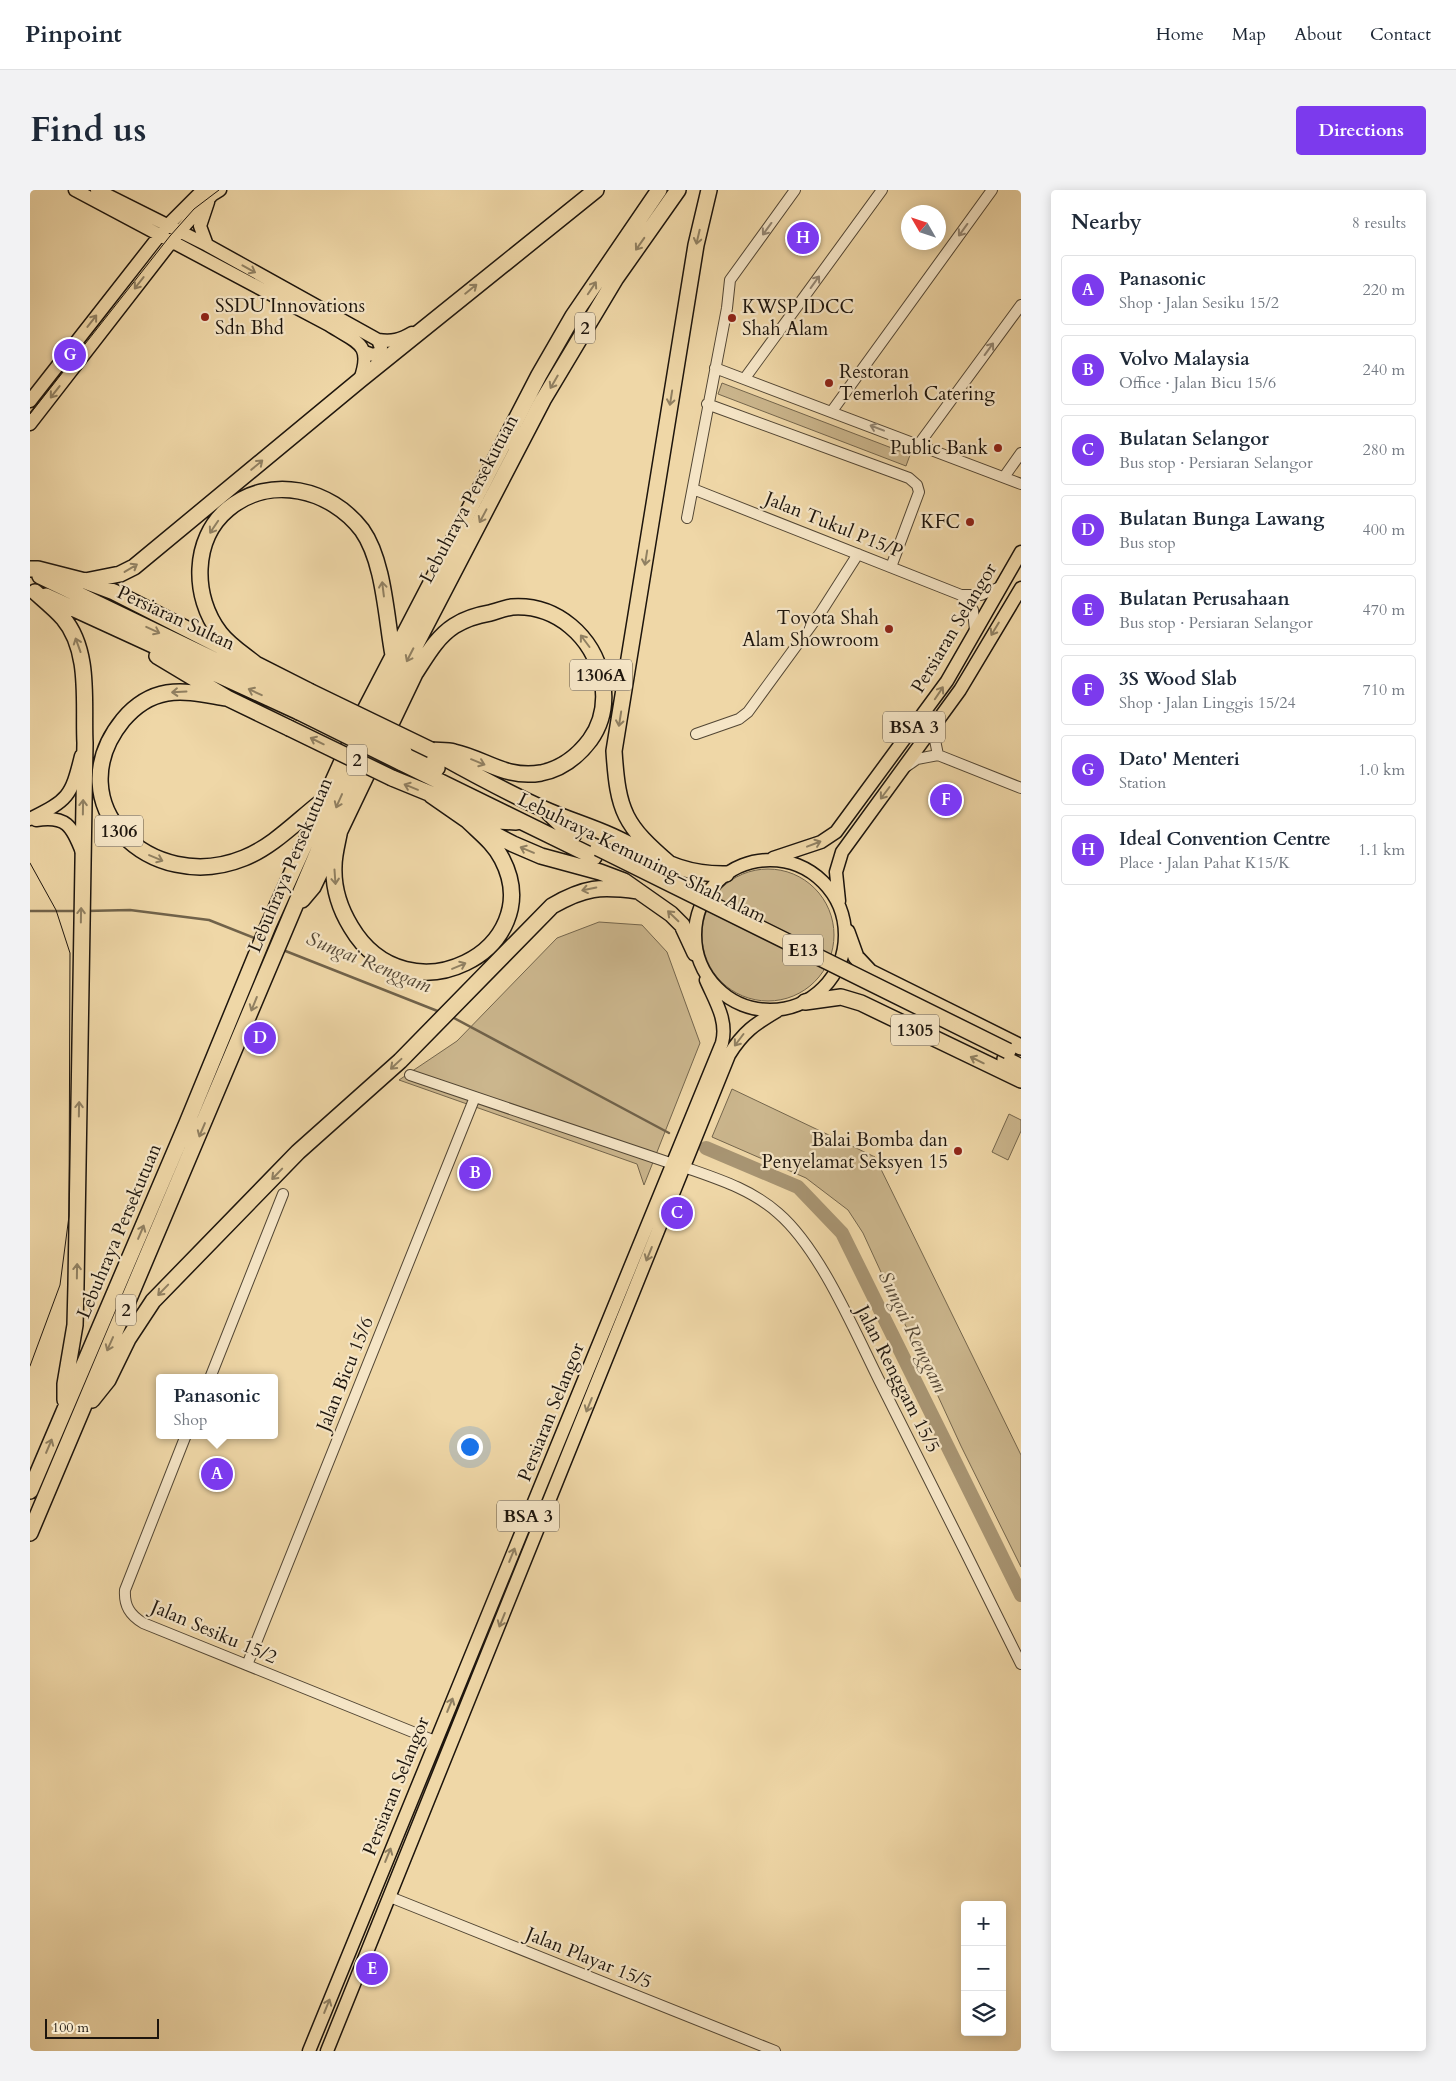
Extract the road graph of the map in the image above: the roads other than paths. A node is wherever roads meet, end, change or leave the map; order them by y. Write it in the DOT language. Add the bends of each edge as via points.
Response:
graph roads {
  1 [pos="75,190"];
  2 [pos="97,190"];
  3 [pos="220,190"];
  4 [pos="596,190"];
  5 [pos="660,190"];
  6 [pos="678,190"];
  7 [pos="709,190"];
  8 [pos="795,190"];
  9 [pos="882,190"];
  10 [pos="992,190"];
  11 [pos="206,195"];
  12 [pos="181,210"];
  13 [pos="142,220"];
  14 [pos="163,231"];
  15 [pos="175,237"];
  16 [pos="204,251"];
  17 [pos="158,258"];
  18 [pos="130,272"];
  19 [pos="1021,305"];
  20 [pos="433,320"];
  21 [pos="378,340"];
  22 [pos="365,352"];
  23 [pos="715,368"];
  24 [pos="745,378"];
  25 [pos="360,380"];
  26 [pos="30,401"];
  27 [pos="707,404"];
  28 [pos="832,411"];
  29 [pos="30,424"];
  30 [pos="919,444"];
  31 [pos="1021,453"];
  32 [pos="1004,477"];
  33 [pos="1021,484"];
  34 [pos="693,489"];
  35 [pos="687,518"];
  36 [pos="1021,552"];
  37 [pos="858,554"];
  38 [pos="891,567"];
  39 [pos="30,570"];
  40 [pos="85,581"];
  41 [pos="1000,587"];
  42 [pos="1021,588"];
  43 [pos="32,590"];
  44 [pos="961,595"];
  45 [pos="432,611"];
  46 [pos="109,624"];
  47 [pos="975,631"];
  48 [pos="394,654"];
  49 [pos="257,665"];
  50 [pos="416,672"];
  51 [pos="227,698"];
  52 [pos="304,702"];
  53 [pos="939,720"];
  54 [pos="696,734"];
  55 [pos="85,743"];
  56 [pos="431,750"];
  57 [pos="938,755"];
  58 [pos="402,757"];
  59 [pos="903,769"];
  60 [pos="1021,788"];
  61 [pos="431,795"];
  62 [pos="322,801"];
  63 [pos="546,811"];
  64 [pos="30,820"];
  65 [pos="467,820"];
  66 [pos="523,822"];
  67 [pos="340,829"];
  68 [pos="573,836"];
  69 [pos="82,852"];
  70 [pos="596,853"];
  71 [pos="768,860"];
  72 [pos="671,865"];
  73 [pos="726,874"];
  74 [pos="638,891"];
  75 [pos="840,905"];
  76 [pos="291,913"];
  77 [pos="847,932"];
  78 [pos="695,953"];
  79 [pos="706,980"];
  80 [pos="805,1002"];
  81 [pos="777,1010"];
  82 [pos="1014,1053"];
  83 [pos="1021,1067"];
  84 [pos="410,1075"];
  85 [pos="1021,1080"];
  86 [pos="475,1097"];
  87 [pos="679,1165"];
  88 [pos="283,1194"];
  89 [pos="212,1374"];
  90 [pos="66,1406"];
  91 [pos="80,1415"];
  92 [pos="184,1439"];
  93 [pos="30,1491"];
  94 [pos="30,1533"];
  95 [pos="1021,1664"];
  96 [pos="247,1665"];
  97 [pos="435,1741"];
  98 [pos="390,1897"];
  99 [pos="309,2051"];
  100 [pos="327,2051"];
  101 [pos="775,2051"];
  1 -- 13 [label="main road"];
  2 -- 13 [label="main road"];
  3 -- 11 [label="main road"];
  20 -- 4 [label="highway, one-way"];
  48 -- 5 [label="highway, Lebuhraya Persekutuan / 2, one-way" via="539,375 573,316"];
  6 -- 45 [label="highway, Lebuhraya Persekutuan / 2, one-way" via="581,334"];
  7 -- 72 [label="highway, one-way" via="696,245 614,751 616,784 626,815 635,831"];
  8 -- 23 [label="street, one-way" via="730,280"];
  24 -- 9 [label="street, one-way"];
  10 -- 28 [label="street, one-way"];
  11 -- 12 [label="main road"];
  11 -- 15 [label="main road"];
  11 -- 16 [label="main road" via="200,226"];
  12 -- 13 [label="main road"];
  12 -- 14 [label="main road"];
  13 -- 14 [label="main road"];
  13 -- 18 [label="main road" via="145,246"];
  14 -- 15 [label="main road"];
  14 -- 18 [label="main road"];
  15 -- 16 [label="main road"];
  15 -- 17 [label="main road"];
  16 -- 17 [label="main road"];
  16 -- 21 [label="main road, one-way"];
  16 -- 22 [label="main road" via="329,325"];
  17 -- 29 [label="main road, one-way"];
  26 -- 18 [label="main road, one-way"];
  30 -- 19 [label="street, one-way"];
  20 -- 21 [label="main road" via="400,340"];
  20 -- 25 [label="highway"];
  21 -- 22 [label="main road" via="382,348 379,354 373,356"];
  22 -- 25 [label="main road" via="366,363"];
  23 -- 24 [label="street"];
  23 -- 27 [label="street"];
  24 -- 28 [label="street"];
  40 -- 25 [label="highway, one-way" via="120,574 134,567"];
  27 -- 34 [label="street"];
  27 -- 38 [label="street" via="909,478 917,485 919,492"];
  30 -- 28 [label="street, one-way"];
  30 -- 32 [label="street"];
  31 -- 32 [label="street"];
  32 -- 33 [label="street"];
  34 -- 35 [label="street"];
  34 -- 37 [label="street, Jalan Tukul P15/P"];
  36 -- 41 [label="main road, Persiaran Selangor / BSA 3"];
  37 -- 38 [label="street, Jalan Tukul P15/P"];
  37 -- 54 [label="street" via="821,612 748,712 739,719"];
  38 -- 44 [label="street, Jalan Tukul P15/P"];
  39 -- 40 [label="highway" via="38,568"];
  39 -- 52 [label="highway, Persiaran Sultan, one-way"];
  40 -- 49 [label="highway" via="135,602"];
  41 -- 44 [label="street" via="981,596"];
  41 -- 47 [label="main road, Persiaran Selangor / BSA 3"];
  42 -- 53 [label="main road, Persiaran Selangor / BSA 3, one-way"];
  43 -- 46 [label="highway, Persiaran Sultan"];
  55 -- 43 [label="highway, one-way" via="82,656 64,619"];
  44 -- 47 [label="street" via="973,610"];
  45 -- 50 [label="highway" via="428,645"];
  45 -- 76 [label="highway, Lebuhraya Persekutuan / 2, one-way" via="360,752"];
  46 -- 51 [label="highway"];
  52 -- 46 [label="highway, Persiaran Sultan, one-way"];
  71 -- 47 [label="main road, Persiaran Selangor / BSA 3, one-way" via="821,842 836,832 929,708"];
  48 -- 49 [label="highway, one-way" via="383,585 362,531 341,509 323,498 302,490 272,489 250,496 228,509 205,543 200,570 203,602 215,625 229,642"];
  48 -- 62 [label="highway, Lebuhraya Persekutuan / 2"];
  49 -- 52 [label="highway"];
  56 -- 50 [label="highway, 1306A, one-way" via="454,752 499,770 522,775 563,766 582,750 596,731 603,714 603,682 594,653 576,630 563,620 539,610 513,607 455,625 430,649"];
  50 -- 67 [label="highway"];
  61 -- 51 [label="highway, one-way, bridge"];
  51 -- 62 [label="highway, 1306, one-way" via="188,692 166,693 144,701 128,714 113,733 100,774 104,803 118,831 150,856 169,864 190,868 217,866 244,858 268,845"];
  52 -- 56 [label="highway, bridge"];
  52 -- 58 [label="highway, Lebuhraya Kemuning–Shah Alam / E13, bridge"];
  53 -- 57 [label="street" via="935,740"];
  53 -- 59 [label="main road, Persiaran Selangor / BSA 3"];
  55 -- 64 [label="main road" via="73,789 64,800"];
  69 -- 55 [label="highway, one-way"];
  56 -- 63 [label="highway"];
  57 -- 59 [label="street" via="917,759"];
  57 -- 60 [label="street"];
  58 -- 66 [label="highway, Lebuhraya Kemuning–Shah Alam / E13"];
  58 -- 68 [label="highway, Lebuhraya Kemuning–Shah Alam / E13"];
  59 -- 75 [label="main road, Persiaran Selangor / BSA 3, one-way" via="837,862 836,885"];
  61 -- 65 [label="highway"];
  61 -- 66 [label="highway" via="497,821"];
  90 -- 62 [label="highway, Lebuhraya Persekutuan / 2, one-way"];
  63 -- 68 [label="highway"];
  63 -- 72 [label="highway" via="612,836"];
  64 -- 69 [label="main road" via="59,819 72,830"];
  67 -- 65 [label="highway, one-way" via="334,866 336,891 340,908 358,938 372,954 402,970 437,972 455,969 485,951 504,924 510,905 510,885 502,859"];
  74 -- 65 [label="highway, one-way" via="624,881 600,872 534,853"];
  66 -- 70 [label="highway, Lebuhraya Kemuning–Shah Alam / E13"];
  67 -- 76 [label="highway" via="313,888"];
  68 -- 70 [label="highway, Lebuhraya Kemuning–Shah Alam / E13"];
  90 -- 69 [label="highway, one-way" via="65,1384 75,1325"];
  70 -- 82 [label="highway, Lebuhraya Kemuning–Shah Alam / E13"];
  71 -- 73 [label="main road" via="746,864"];
  71 -- 75 [label="main road" via="806,869 831,891"];
  72 -- 73 [label="highway" via="694,873"];
  73 -- 78 [label="main road" via="706,895 694,923"];
  78 -- 74 [label="highway, one-way" via="682,925 662,906"];
  74 -- 91 [label="highway, one-way" via="592,888 552,906 400,1061 298,1152 153,1301 128,1339 108,1380"];
  75 -- 77 [label="main road"];
  76 -- 91 [label="highway, Lebuhraya Persekutuan / 2, one-way"];
  77 -- 80 [label="main road" via="840,962 832,977 823,989"];
  77 -- 82 [label="highway" via="856,958 870,972"];
  78 -- 79 [label="main road"];
  79 -- 81 [label="main road" via="737,1001"];
  79 -- 87 [label="main road, Persiaran Selangor / BSA 3" via="723,1018 724,1033"];
  80 -- 81 [label="main road"];
  85 -- 80 [label="highway, 1305, one-way" via="861,1003 841,997"];
  81 -- 87 [label="main road, Persiaran Selangor / BSA 3, one-way" via="749,1028 728,1055"];
  82 -- 83 [label="highway, Lebuhraya Kemuning–Shah Alam / E13"];
  84 -- 86 [label="street"];
  86 -- 87 [label="street"];
  86 -- 96 [label="street, Jalan Bicu 15/6"];
  87 -- 95 [label="street, Jalan Renggam 15/5" via="735,1185 767,1204 788,1222 814,1256"];
  97 -- 87 [label="main road, Persiaran Selangor / BSA 3, one-way"];
  87 -- 98 [label="main road, Persiaran Selangor / BSA 3, one-way"];
  88 -- 89 [label="street"];
  93 -- 90 [label="highway, Lebuhraya Persekutuan / 2, one-way"];
  91 -- 94 [label="highway, Lebuhraya Persekutuan / 2"];
  92 -- 96 [label="street, Jalan Sesiku 15/2" via="124,1590 124,1600 134,1617 143,1624"];
  96 -- 97 [label="street, Jalan Sesiku 15/2"];
  99 -- 97 [label="main road, Persiaran Selangor / BSA 3, one-way"];
  98 -- 100 [label="main road, Persiaran Selangor / BSA 3"];
  98 -- 101 [label="street, Jalan Playar 15/5"];
}
